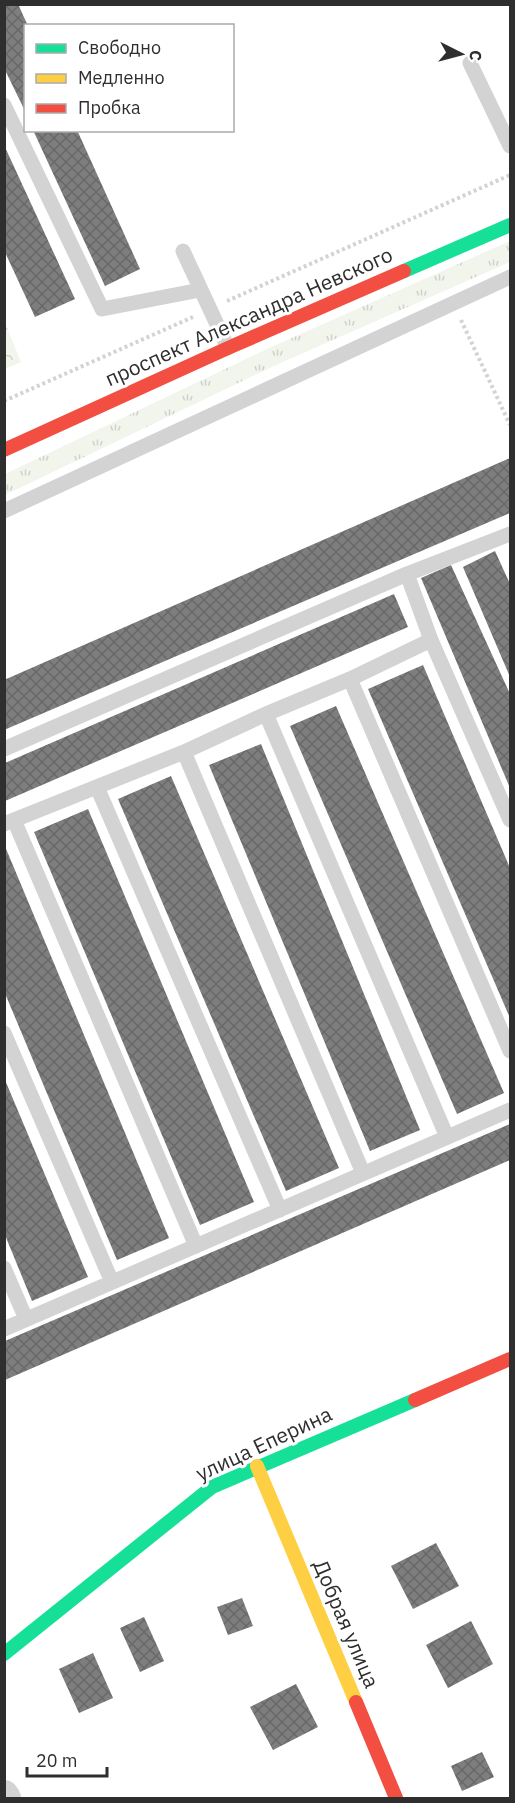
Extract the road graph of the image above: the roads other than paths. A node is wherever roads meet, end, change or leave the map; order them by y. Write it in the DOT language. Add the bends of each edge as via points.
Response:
graph roads {
  1 [pos="470,63"];
  2 [pos="4,105"];
  3 [pos="510,146"];
  4 [pos="510,225"];
  5 [pos="183,251"];
  6 [pos="510,278"];
  7 [pos="200,290"];
  8 [pos="228,348"];
  9 [pos="4,450"];
  10 [pos="4,511"];
  11 [pos="510,534"];
  12 [pos="407,574"];
  13 [pos="431,640"];
  14 [pos="350,679"];
  15 [pos="266,714"];
  16 [pos="4,749"];
  17 [pos="184,752"];
  18 [pos="97,787"];
  19 [pos="510,820"];
  20 [pos="9,822"];
  21 [pos="4,1033"];
  22 [pos="510,1051"];
  23 [pos="510,1110"];
  24 [pos="447,1137"];
  25 [pos="363,1173"];
  26 [pos="280,1210"];
  27 [pos="196,1246"];
  28 [pos="4,1268"];
  29 [pos="112,1282"];
  30 [pos="26,1319"];
  31 [pos="4,1329"];
  32 [pos="510,1359"];
  33 [pos="257,1466"];
  34 [pos="4,1654"];
  35 [pos="396,1798"];
  1 -- 3 [label="lane"];
  2 -- 7 [label="lane" via="102,309"];
  4 -- 8 [label="street, проспект Александра Невского"];
  5 -- 7 [label="lane"];
  6 -- 10 [label="lane"];
  7 -- 8 [label="lane"];
  8 -- 9 [label="street, проспект Александра Невского"];
  11 -- 12 [label="lane"];
  12 -- 13 [label="lane"];
  12 -- 16 [label="lane"];
  13 -- 14 [label="lane"];
  13 -- 19 [label="lane"];
  14 -- 15 [label="lane"];
  14 -- 22 [label="lane"];
  15 -- 17 [label="lane"];
  15 -- 24 [label="lane"];
  17 -- 18 [label="lane"];
  17 -- 25 [label="lane"];
  18 -- 20 [label="lane"];
  18 -- 26 [label="lane"];
  20 -- 27 [label="lane"];
  21 -- 29 [label="lane"];
  23 -- 24 [label="lane"];
  24 -- 25 [label="lane"];
  25 -- 26 [label="lane"];
  26 -- 27 [label="lane"];
  27 -- 29 [label="lane"];
  28 -- 30 [label="lane"];
  29 -- 30 [label="lane"];
  30 -- 31 [label="lane"];
  32 -- 33 [label="street, улица Еперина"];
  33 -- 34 [label="street, улица Еперина" via="212,1487"];
  33 -- 35 [label="street, Добрая улица"];
}
